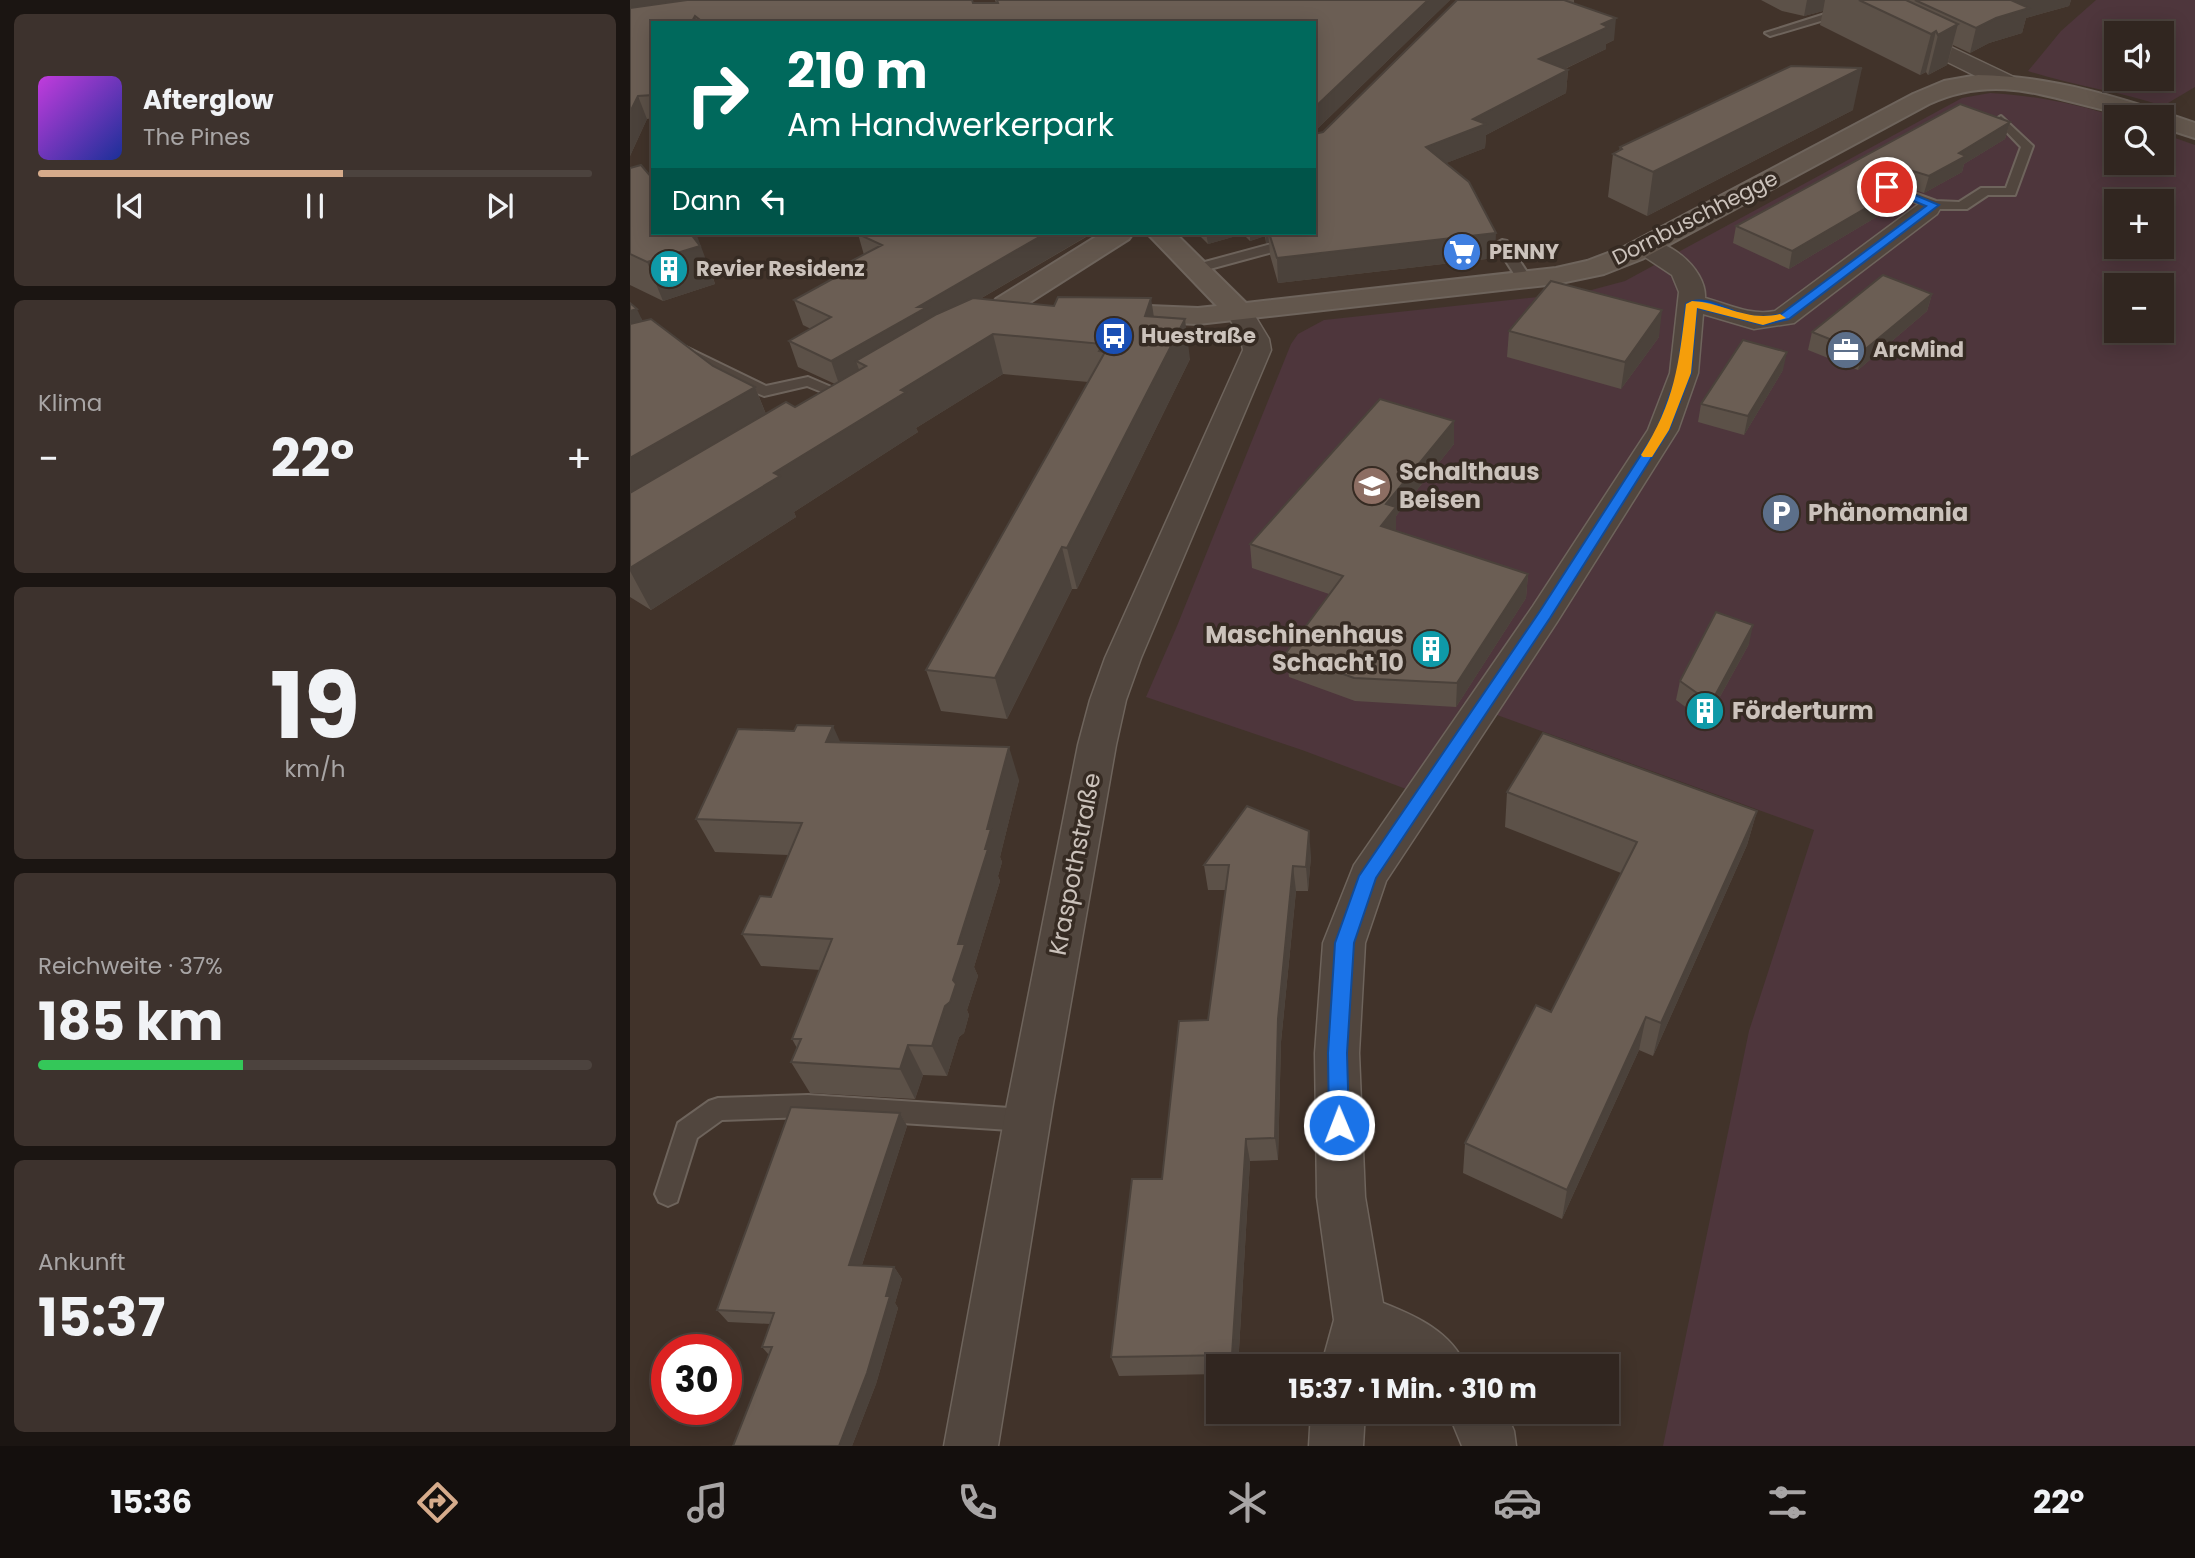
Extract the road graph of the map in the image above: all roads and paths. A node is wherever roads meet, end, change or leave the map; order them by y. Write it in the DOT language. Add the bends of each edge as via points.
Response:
graph roads {
  1 [pos="1845,4"];
  2 [pos="1772,20"];
  3 [pos="1770,33"];
  4 [pos="2008,83"];
  5 [pos="2116,105"];
  6 [pos="2001,120"];
  7 [pos="2174,124"];
  8 [pos="2195,131"];
  9 [pos="1887,187"];
  10 [pos="1931,207"];
  11 [pos="1117,235"];
  12 [pos="1162,235"];
  13 [pos="1286,244"];
  14 [pos="1502,244"];
  15 [pos="1645,246"];
  16 [pos="1195,269"];
  17 [pos="1525,280"];
  18 [pos="1692,304"];
  19 [pos="1239,312"];
  20 [pos="993,319"];
  21 [pos="962,332"];
  22 [pos="667,352"];
  23 [pos="860,392"];
  24 [pos="814,419"];
  25 [pos="1027,1120"];
  26 [pos="668,1194"];
  27 [pos="1354,1344"];
  28 [pos="1424,1354"];
  29 [pos="1337,1424"];
  30 [pos="1482,1424"];
  31 [pos="971,1446"];
  32 [pos="1336,1446"];
  33 [pos="1489,1446"];
  1 -- 2 [label="lane"];
  1 -- 3 [label="lane"];
  1 -- 4 [label="street"];
  4 -- 5 [label="street, Dornbuschhegge"];
  4 -- 15 [label="street, Dornbuschhegge" via="1969,83 1942,90"];
  6 -- 10 [label="lane" via="2027,146 2011,192 1985,191 1962,206"];
  7 -- 8 [label="street"];
  9 -- 10 [label="lane"];
  10 -- 18 [label="street" via="1784,317 1763,321"];
  11 -- 20 [label="street" via="1006,304"];
  12 -- 16 [label="street"];
  13 -- 16 [label="lane"];
  14 -- 17 [label="lane"];
  15 -- 17 [label="street, Dornbuschhegge" via="1594,268"];
  15 -- 18 [label="street" via="1690,279"];
  16 -- 19 [label="street"];
  17 -- 19 [label="street, Dornbuschhegge"];
  18 -- 27 [label="street" via="1684,373 1663,430 1368,876 1345,943 1337,1053 1341,1197"];
  19 -- 20 [label="street, Dornbuschhegge" via="1198,316 1059,312"];
  19 -- 25 [label="street, Kraspothstraße" via="1257,350 1108,700"];
  20 -- 21 [label="street"];
  22 -- 23 [label="lane" via="679,348 764,391 808,381"];
  23 -- 24 [label="street"];
  25 -- 26 [label="lane" via="808,1106 718,1109 687,1132"];
  25 -- 31 [label="street, Kraspothstraße"];
  27 -- 28 [label="street" via="1401,1336"];
  29 -- 32 [label="street"];
  30 -- 33 [label="street"];
}
